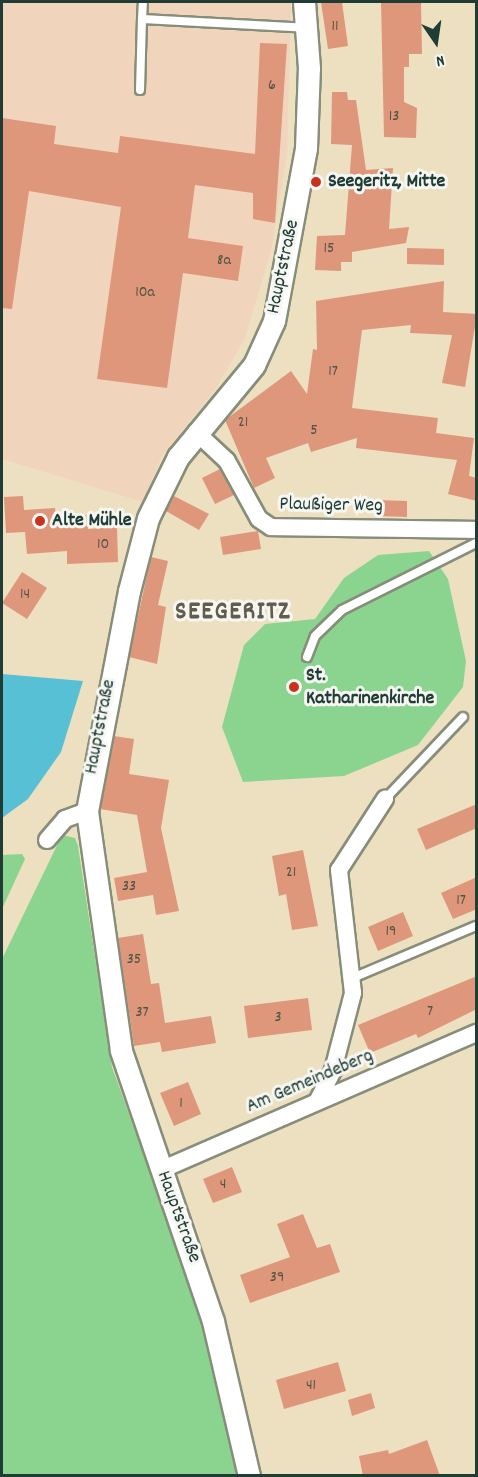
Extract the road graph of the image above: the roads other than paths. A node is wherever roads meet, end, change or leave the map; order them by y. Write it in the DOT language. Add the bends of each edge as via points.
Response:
graph roads {
  1 [pos="143,2"];
  2 [pos="304,2"];
  3 [pos="142,19"];
  4 [pos="306,28"];
  5 [pos="140,90"];
  6 [pos="196,432"];
  7 [pos="477,530"];
  8 [pos="477,543"];
  9 [pos="307,657"];
  10 [pos="463,717"];
  11 [pos="384,799"];
  12 [pos="87,811"];
  13 [pos="47,840"];
  14 [pos="477,926"];
  15 [pos="355,977"];
  16 [pos="477,1033"];
  17 [pos="318,1100"];
  18 [pos="161,1170"];
  19 [pos="249,1476"];
  1 -- 3 [label="lane"];
  2 -- 4 [label="street, Hauptstraße"];
  3 -- 4 [label="lane"];
  3 -- 5 [label="lane"];
  4 -- 6 [label="street, Hauptstraße" via="306,148 273,321 254,365"];
  6 -- 7 [label="street, Plaußiger Weg" via="227,461 259,519 271,527"];
  6 -- 12 [label="street, Hauptstraße" via="165,483 138,553"];
  8 -- 9 [label="lane" via="342,610 315,636"];
  10 -- 11 [label="lane"];
  11 -- 15 [label="street" via="339,870"];
  12 -- 13 [label="street" via="65,819"];
  12 -- 18 [label="street, Hauptstraße" via="121,1050"];
  14 -- 15 [label="lane"];
  15 -- 17 [label="street" via="333,1070"];
  16 -- 17 [label="street, Am Gemeindeberg"];
  17 -- 18 [label="street, Am Gemeindeberg"];
  18 -- 19 [label="street, Hauptstraße" via="213,1321"];
}
